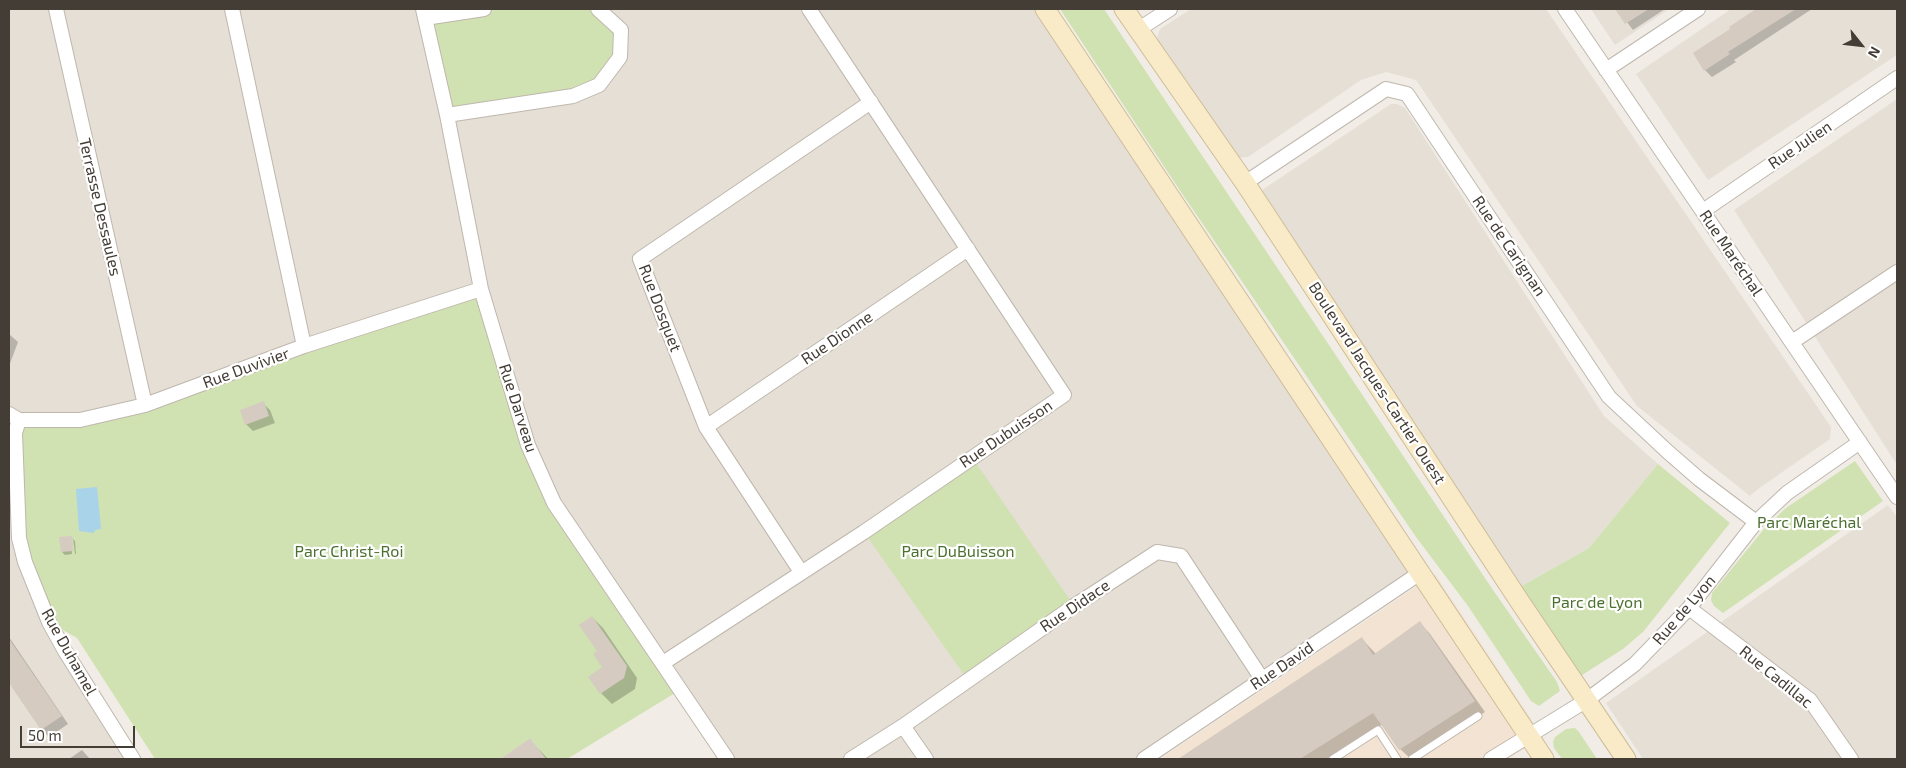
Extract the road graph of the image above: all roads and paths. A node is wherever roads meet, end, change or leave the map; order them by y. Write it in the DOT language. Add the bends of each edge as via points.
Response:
graph roads {
  1 [pos="56,9"];
  2 [pos="232,9"];
  3 [pos="484,9"];
  4 [pos="598,9"];
  5 [pos="809,9"];
  6 [pos="1045,9"];
  7 [pos="1124,9"];
  8 [pos="1170,9"];
  9 [pos="1565,9"];
  10 [pos="1698,9"];
  11 [pos="424,13"];
  12 [pos="1139,29"];
  13 [pos="1606,70"];
  14 [pos="1897,78"];
  15 [pos="871,102"];
  16 [pos="447,115"];
  17 [pos="1245,183"];
  18 [pos="1703,211"];
  19 [pos="968,249"];
  20 [pos="1897,272"];
  21 [pos="481,290"];
  22 [pos="1792,342"];
  23 [pos="304,346"];
  24 [pos="145,405"];
  25 [pos="14,417"];
  26 [pos="706,428"];
  27 [pos="1860,442"];
  28 [pos="1897,497"];
  29 [pos="1756,522"];
  30 [pos="801,572"];
  31 [pos="1420,573"];
  32 [pos="1689,608"];
  33 [pos="663,663"];
  34 [pos="1262,679"];
  35 [pos="1587,700"];
  36 [pos="1478,716"];
  37 [pos="903,726"];
  38 [pos="1528,736"];
  39 [pos="133,759"];
  40 [pos="727,759"];
  41 [pos="851,759"];
  42 [pos="926,759"];
  43 [pos="1144,759"];
  44 [pos="1333,759"];
  45 [pos="1397,759"];
  46 [pos="1412,759"];
  47 [pos="1491,759"];
  48 [pos="1544,759"];
  49 [pos="1626,759"];
  50 [pos="1851,759"];
  1 -- 24 [label="street, Terrasse Dessaules"];
  2 -- 23 [label="street"];
  3 -- 11 [label="street"];
  4 -- 16 [label="street" via="621,30 620,57 599,85 573,96"];
  5 -- 15 [label="street, Rue Dubuisson"];
  6 -- 31 [label="main road"];
  7 -- 12 [label="main road, Boulevard Jacques-Cartier Ouest"];
  8 -- 12 [label="street"];
  9 -- 13 [label="street, Rue Maréchal"];
  10 -- 13 [label="street"];
  11 -- 16 [label="street, Rue Darveau"];
  12 -- 17 [label="main road, Boulevard Jacques-Cartier Ouest"];
  13 -- 18 [label="street, Rue Maréchal"];
  14 -- 18 [label="street, Rue Julien"];
  15 -- 19 [label="street, Rue Dubuisson"];
  15 -- 26 [label="street, Rue Dosquet" via="640,259"];
  16 -- 21 [label="street, Rue Darveau"];
  17 -- 29 [label="street, Rue de Carignan" via="1386,89 1407,94 1609,397 1674,458"];
  17 -- 35 [label="main road, Boulevard Jacques-Cartier Ouest"];
  18 -- 22 [label="street, Rue Maréchal"];
  19 -- 26 [label="street, Rue Dionne"];
  19 -- 30 [label="street, Rue Dubuisson" via="1064,395"];
  20 -- 22 [label="street"];
  21 -- 23 [label="street, Rue Duvivier"];
  21 -- 33 [label="street, Rue Darveau" via="528,445 554,503"];
  22 -- 27 [label="street, Rue Maréchal"];
  23 -- 24 [label="street, Rue Duvivier"];
  24 -- 25 [label="street, Rue Duvivier" via="80,420"];
  25 -- 39 [label="street, Rue Duhamel" via="18,529 25,562 61,644"];
  26 -- 30 [label="street, Rue Dosquet"];
  27 -- 28 [label="street, Rue Maréchal"];
  27 -- 29 [label="street, Rue de Lyon" via="1787,493"];
  29 -- 32 [label="street, Rue de Lyon"];
  30 -- 33 [label="street, Rue Dubuisson"];
  31 -- 34 [label="street, Rue David"];
  31 -- 38 [label="main road"];
  32 -- 35 [label="street, Rue de Lyon" via="1635,664"];
  32 -- 50 [label="street, Rue Cadillac" via="1810,700"];
  33 -- 40 [label="street, Rue Darveau"];
  34 -- 37 [label="street, Rue Didace" via="1181,556 1157,552"];
  34 -- 43 [label="street, Rue David"];
  35 -- 38 [label="street, Rue de Lyon"];
  35 -- 49 [label="main road, Boulevard Jacques-Cartier Ouest"];
  36 -- 46 [label="lane"];
  37 -- 41 [label="street, Rue Didace"];
  37 -- 42 [label="street"];
  38 -- 47 [label="street, Rue de Lyon"];
  38 -- 48 [label="main road"];
  44 -- 45 [label="lane" via="1378,730"];
}
